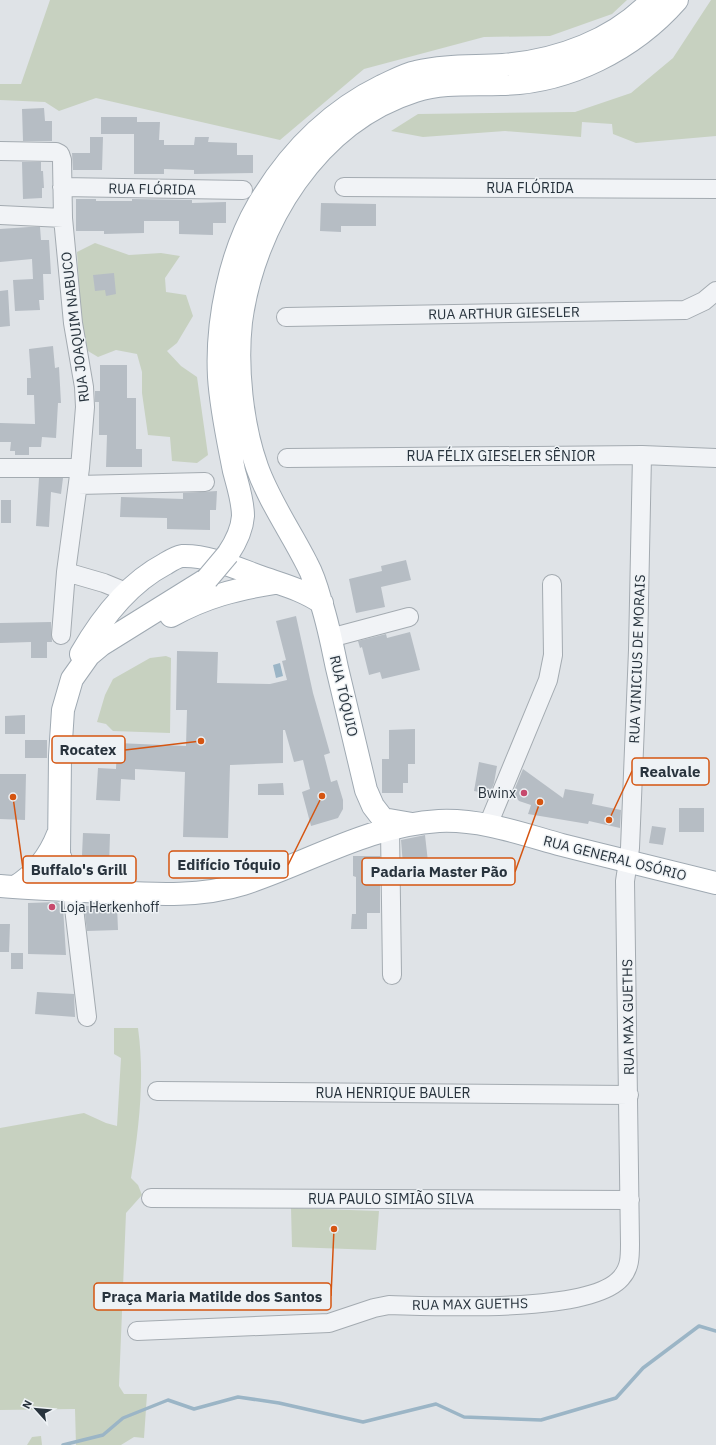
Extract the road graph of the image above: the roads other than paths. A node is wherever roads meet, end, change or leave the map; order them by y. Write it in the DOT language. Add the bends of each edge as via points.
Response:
graph roads {
  1 [pos="652,0"];
  2 [pos="678,0"];
  3 [pos="0,151"];
  4 [pos="344,187"];
  5 [pos="62,188"];
  6 [pos="716,189"];
  7 [pos="242,190"];
  8 [pos="0,215"];
  9 [pos="63,218"];
  10 [pos="716,291"];
  11 [pos="286,317"];
  12 [pos="642,456"];
  13 [pos="287,458"];
  14 [pos="716,458"];
  15 [pos="0,468"];
  16 [pos="79,476"];
  17 [pos="205,482"];
  18 [pos="66,572"];
  19 [pos="278,583"];
  20 [pos="552,584"];
  21 [pos="126,592"];
  22 [pos="322,603"];
  23 [pos="409,617"];
  24 [pos="61,635"];
  25 [pos="330,638"];
  26 [pos="78,671"];
  27 [pos="63,710"];
  28 [pos="366,790"];
  29 [pos="412,824"];
  30 [pos="488,825"];
  31 [pos="390,830"];
  32 [pos="58,833"];
  33 [pos="340,845"];
  34 [pos="628,862"];
  35 [pos="716,883"];
  36 [pos="7,886"];
  37 [pos="72,891"];
  38 [pos="392,975"];
  39 [pos="87,1017"];
  40 [pos="157,1091"];
  41 [pos="629,1095"];
  42 [pos="151,1198"];
  43 [pos="630,1200"];
  44 [pos="137,1331"];
  1 -- 26 [label="main road, bridge" via="619,27 594,42 562,54 524,63 447,66 415,72 394,80 362,96 341,111 317,130 296,152 258,205 241,240 230,277 223,315 218,360 220,391 243,507 241,528 236,542 207,579 101,645 88,655"];
  2 -- 22 [label="main road, RUA TÓQUIO" via="651,27 602,59 533,82 448,84 417,90 368,112 327,145 278,208 260,249 241,322 240,358 246,426 257,468 309,567"];
  3 -- 5 [label="street, RUA JOAQUIM NABUCO" via="60,154"];
  4 -- 6 [label="street, RUA FLÓRIDA"];
  5 -- 7 [label="street, RUA FLÓRIDA"];
  5 -- 9 [label="street, RUA JOAQUIM NABUCO"];
  8 -- 9 [label="street"];
  9 -- 16 [label="street, RUA JOAQUIM NABUCO" via="73,323 84,387 85,407"];
  10 -- 11 [label="street, RUA ARTHUR GIESELER" via="704,301 685,310"];
  12 -- 13 [label="street, RUA FÉLIX GIESELER SÊNIOR"];
  12 -- 14 [label="street, RUA FÉLIX GIESELER SÊNIOR"];
  12 -- 34 [label="street, RUA VINICIUS DE MORAIS" via="638,650"];
  15 -- 16 [label="street"];
  16 -- 17 [label="street"];
  16 -- 18 [label="street, RUA JOAQUIM NABUCO"];
  18 -- 21 [label="street"];
  18 -- 24 [label="street, RUA JOAQUIM NABUCO"];
  19 -- 21 [label="main road" via="202,557 180,556 154,570"];
  19 -- 22 [label="main road" via="311,595"];
  19 -- 27 [label="main road" via="216,595 148,629 104,658 84,677"];
  20 -- 30 [label="street" via="553,655 548,680"];
  21 -- 26 [label="main road" via="89,640 80,657"];
  22 -- 25 [label="main road, RUA TÓQUIO"];
  23 -- 25 [label="street"];
  25 -- 28 [label="main road, RUA TÓQUIO"];
  26 -- 27 [label="main road" via="72,679"];
  27 -- 32 [label="main road"];
  28 -- 29 [label="main road, RUA TÓQUIO" via="373,806 383,819"];
  28 -- 33 [label="main road, RUA TÓQUIO" via="364,822 354,835"];
  29 -- 30 [label="main road, RUA GENERAL OSÓRIO" via="440,821"];
  29 -- 31 [label="main road, RUA GENERAL OSÓRIO"];
  30 -- 34 [label="main road, RUA GENERAL OSÓRIO"];
  31 -- 33 [label="main road, RUA GENERAL OSÓRIO"];
  31 -- 38 [label="street"];
  32 -- 36 [label="main road" via="42,865"];
  32 -- 37 [label="main road" via="62,867"];
  33 -- 37 [label="main road, RUA GENERAL OSÓRIO" via="241,884 205,892 140,894"];
  34 -- 35 [label="main road, RUA GENERAL OSÓRIO"];
  34 -- 41 [label="street, RUA MAX GUETHS" via="625,881"];
  36 -- 37 [label="main road, RUA GENERAL OSÓRIO"];
  37 -- 39 [label="street"];
  40 -- 41 [label="street, RUA HENRIQUE BAULER"];
  41 -- 43 [label="street, RUA MAX GUETHS"];
  42 -- 43 [label="street, RUA PAULO SIMIÃO SILVA"];
  43 -- 44 [label="street, RUA MAX GUETHS" via="630,1263 621,1278 608,1289 586,1296 518,1306 389,1305 330,1323"];
}
